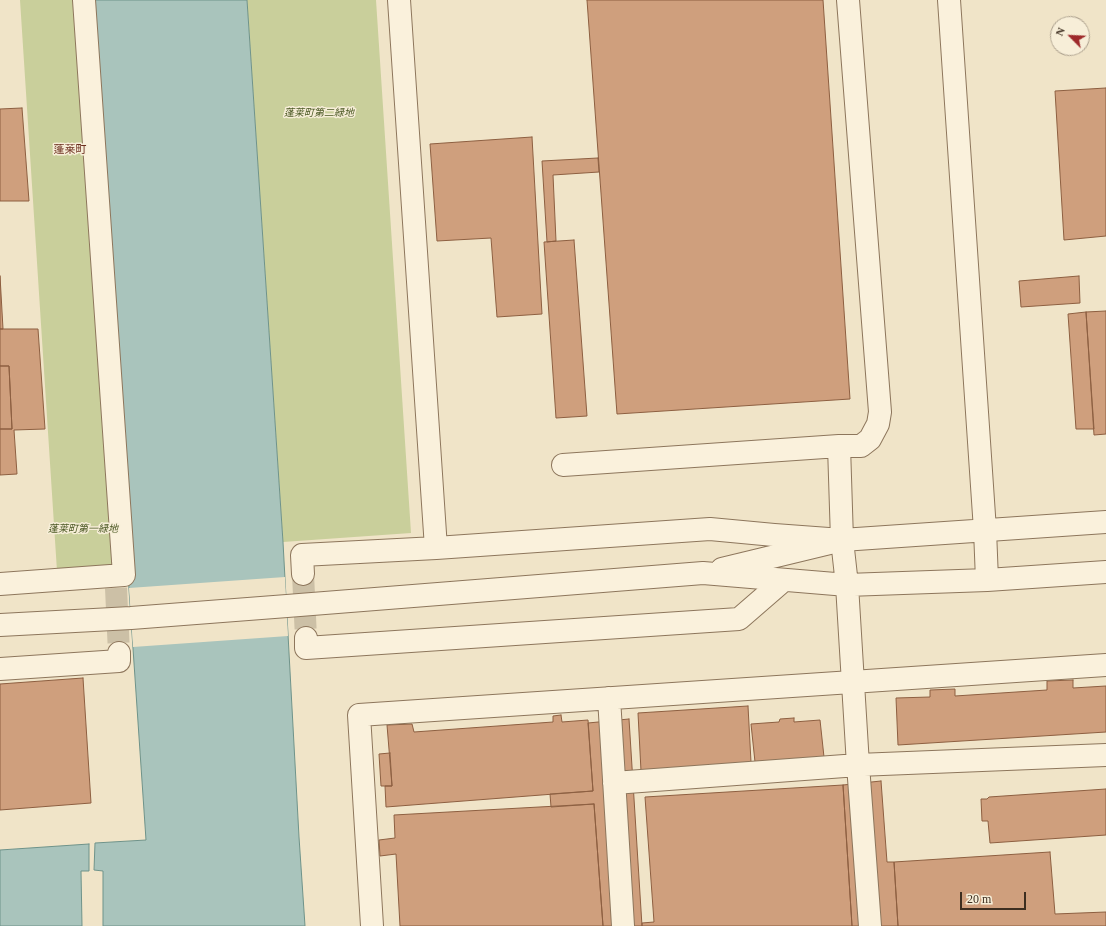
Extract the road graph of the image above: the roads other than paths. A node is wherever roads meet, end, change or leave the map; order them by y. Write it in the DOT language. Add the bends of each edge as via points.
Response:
graph roads {
  1 [pos="84,0"];
  2 [pos="399,0"];
  3 [pos="848,0"];
  4 [pos="948,0"];
  5 [pos="839,446"];
  6 [pos="563,465"];
  7 [pos="1106,522"];
  8 [pos="986,530"];
  9 [pos="842,540"];
  10 [pos="436,548"];
  11 [pos="1106,572"];
  12 [pos="703,573"];
  13 [pos="303,574"];
  14 [pos="784,580"];
  15 [pos="987,580"];
  16 [pos="0,584"];
  17 [pos="847,585"];
  18 [pos="0,625"];
  19 [pos="306,638"];
  20 [pos="119,653"];
  21 [pos="1106,665"];
  22 [pos="0,669"];
  23 [pos="853,682"];
  24 [pos="608,698"];
  25 [pos="1106,755"];
  26 [pos="858,766"];
  27 [pos="614,783"];
  28 [pos="372,926"];
  29 [pos="623,926"];
  30 [pos="870,926"];
  1 -- 16 [label="street" via="124,575 115,582"];
  2 -- 10 [label="street"];
  3 -- 5 [label="street" via="880,412 878,424 870,439 861,446"];
  4 -- 8 [label="street"];
  5 -- 6 [label="street"];
  5 -- 9 [label="street"];
  7 -- 8 [label="street"];
  8 -- 9 [label="street"];
  8 -- 15 [label="street"];
  9 -- 10 [label="street" via="710,529"];
  9 -- 12 [label="street"];
  9 -- 17 [label="street"];
  10 -- 13 [label="street" via="302,555"];
  11 -- 15 [label="street"];
  12 -- 14 [label="street"];
  12 -- 18 [label="street" via="131,618"];
  14 -- 17 [label="street"];
  14 -- 19 [label="street" via="739,619 306,648"];
  15 -- 17 [label="street"];
  17 -- 23 [label="street"];
  20 -- 22 [label="street" via="119,661"];
  21 -- 23 [label="street"];
  23 -- 24 [label="street"];
  23 -- 26 [label="street"];
  24 -- 27 [label="street"];
  24 -- 28 [label="street" via="359,715"];
  25 -- 26 [label="street"];
  26 -- 27 [label="street"];
  26 -- 30 [label="street"];
  27 -- 29 [label="street"];
}
